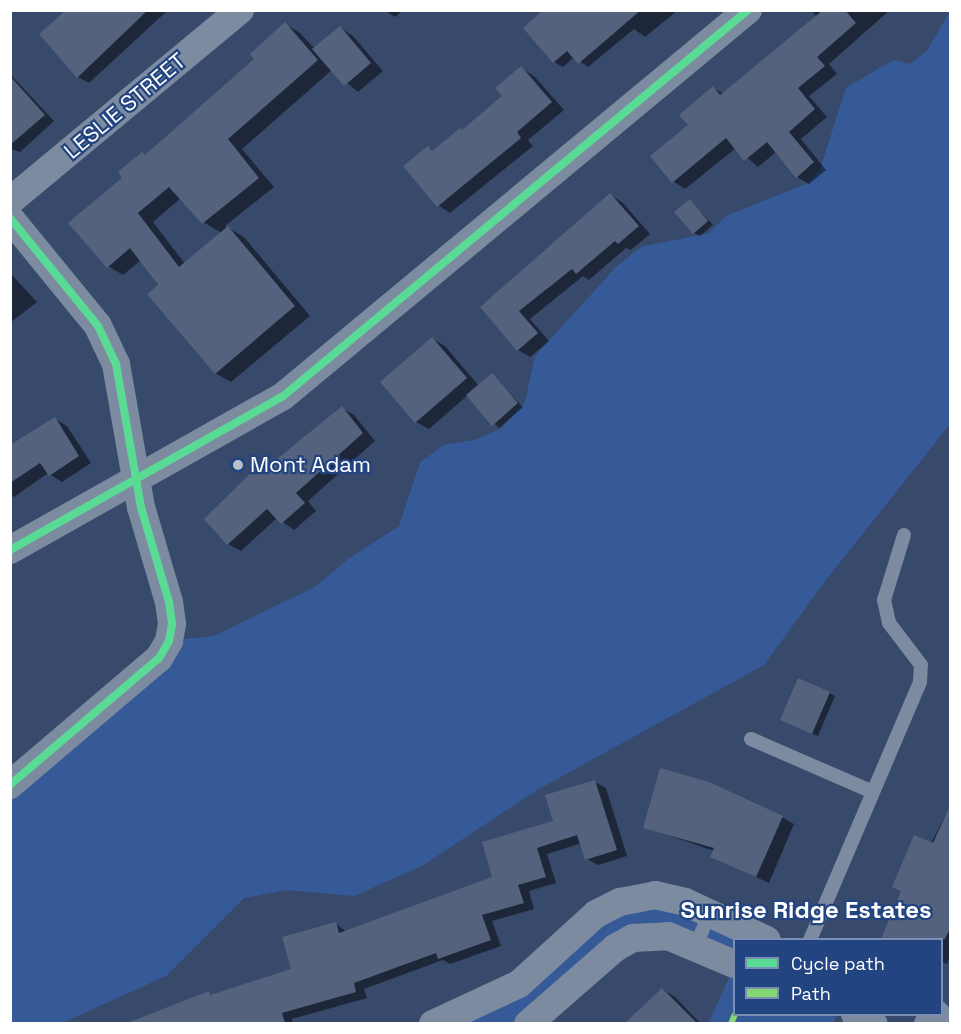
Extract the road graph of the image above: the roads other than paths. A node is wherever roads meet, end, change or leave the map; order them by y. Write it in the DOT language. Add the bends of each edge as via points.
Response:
graph roads {
  1 [pos="240,10"];
  2 [pos="748,10"];
  3 [pos="10,201"];
  4 [pos="10,218"];
  5 [pos="134,478"];
  6 [pos="904,535"];
  7 [pos="10,549"];
  8 [pos="751,739"];
  9 [pos="10,785"];
  10 [pos="873,792"];
  11 [pos="710,914"];
  12 [pos="765,938"];
  13 [pos="810,938"];
  14 [pos="696,947"];
  15 [pos="733,963"];
  16 [pos="859,1016"];
  17 [pos="433,1023"];
  18 [pos="528,1023"];
  19 [pos="874,1023"];
  1 -- 3 [label="street, LESLIE STREET"];
  2 -- 5 [label="street" via="329,362 244,422"];
  4 -- 5 [label="street" via="98,326 108,344 126,408"];
  5 -- 7 [label="street"];
  5 -- 9 [label="street" via="149,545 170,602 169,641 159,658 134,681"];
  6 -- 10 [label="lane" via="884,600 889,623 921,665 920,682"];
  8 -- 10 [label="lane"];
  10 -- 13 [label="lane"];
  11 -- 12 [label="street"];
  11 -- 14 [label="lane"];
  11 -- 17 [label="street" via="656,895 620,902 596,914 519,984"];
  14 -- 15 [label="street"];
  14 -- 18 [label="street" via="668,936 633,938 615,948"];
  16 -- 19 [label="street"];
}
